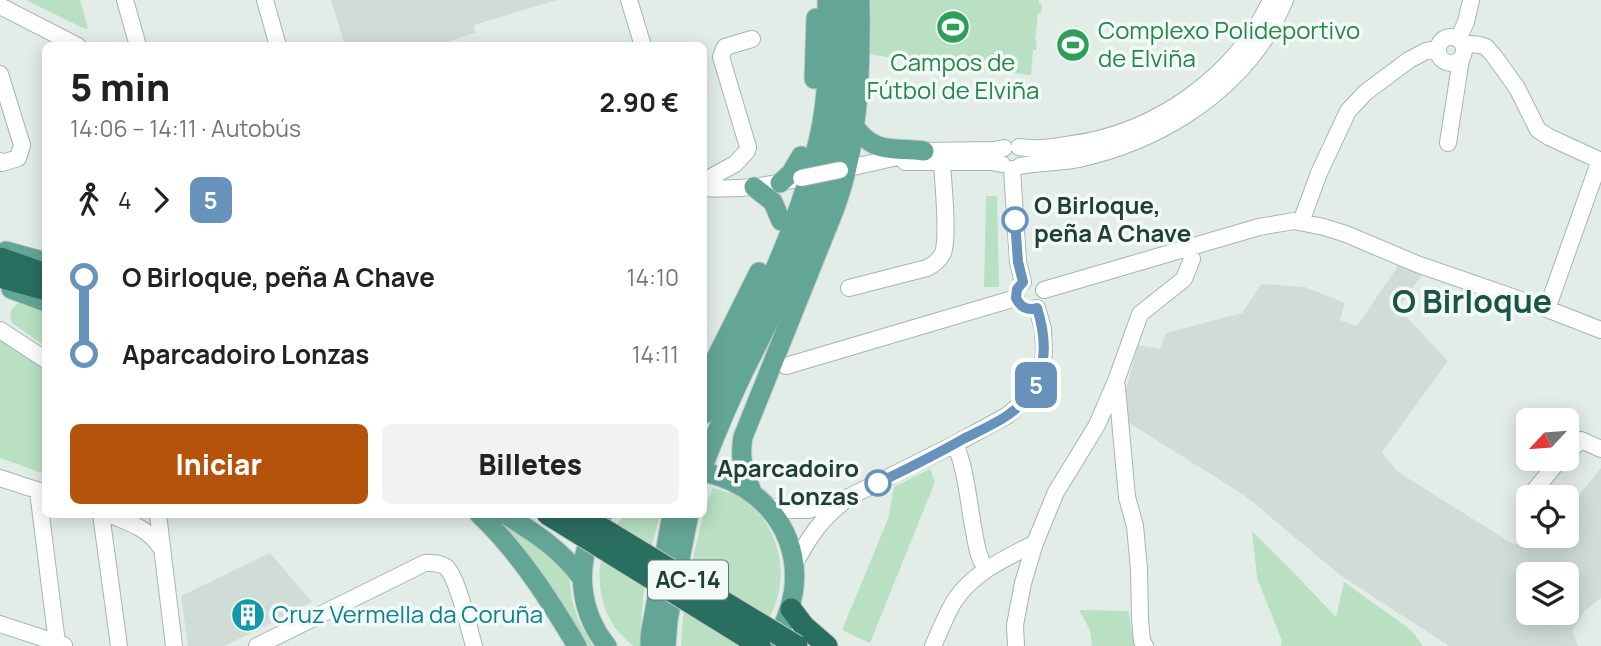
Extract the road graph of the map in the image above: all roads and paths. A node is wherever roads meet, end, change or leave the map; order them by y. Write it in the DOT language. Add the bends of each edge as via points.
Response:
graph roads {
  1 [pos="265,0"];
  2 [pos="629,0"];
  3 [pos="815,0"];
  4 [pos="827,0"];
  5 [pos="844,0"];
  6 [pos="860,0"];
  7 [pos="1271,0"];
  8 [pos="1285,0"];
  9 [pos="1471,0"];
  10 [pos="129,1"];
  11 [pos="2,12"];
  12 [pos="752,38"];
  13 [pos="69,42"];
  14 [pos="137,42"];
  15 [pos="277,42"];
  16 [pos="642,42"];
  17 [pos="1460,47"];
  18 [pos="0,74"];
  19 [pos="854,127"];
  20 [pos="1448,142"];
  21 [pos="924,151"];
  22 [pos="1011,159"];
  23 [pos="0,161"];
  24 [pos="1601,161"];
  25 [pos="942,162"];
  26 [pos="735,164"];
  27 [pos="854,170"];
  28 [pos="707,179"];
  29 [pos="792,180"];
  30 [pos="747,188"];
  31 [pos="712,189"];
  32 [pos="781,221"];
  33 [pos="1301,222"];
  34 [pos="1189,247"];
  35 [pos="0,249"];
  36 [pos="0,258"];
  37 [pos="42,261"];
  38 [pos="42,273"];
  39 [pos="0,277"];
  40 [pos="1023,282"];
  41 [pos="0,286"];
  42 [pos="849,288"];
  43 [pos="42,289"];
  44 [pos="1044,290"];
  45 [pos="1016,298"];
  46 [pos="42,301"];
  47 [pos="1037,308"];
  48 [pos="1547,309"];
  49 [pos="0,330"];
  50 [pos="1601,330"];
  51 [pos="42,357"];
  52 [pos="786,366"];
  53 [pos="707,375"];
  54 [pos="1116,381"];
  55 [pos="707,408"];
  56 [pos="1579,442"];
  57 [pos="955,444"];
  58 [pos="1601,449"];
  59 [pos="707,457"];
  60 [pos="1550,471"];
  61 [pos="712,474"];
  62 [pos="0,478"];
  63 [pos="1539,485"];
  64 [pos="42,492"];
  65 [pos="751,492"];
  66 [pos="851,496"];
  67 [pos="768,506"];
  68 [pos="45,518"];
  69 [pos="108,518"];
  70 [pos="115,518"];
  71 [pos="159,518"];
  72 [pos="482,518"];
  73 [pos="511,518"];
  74 [pos="553,518"];
  75 [pos="586,518"];
  76 [pos="600,518"];
  77 [pos="671,518"];
  78 [pos="688,518"];
  79 [pos="1035,543"];
  80 [pos="163,550"];
  81 [pos="794,565"];
  82 [pos="986,569"];
  83 [pos="581,577"];
  84 [pos="791,609"];
  85 [pos="0,624"];
  86 [pos="62,645"];
  87 [pos="120,646"];
  88 [pos="174,646"];
  89 [pos="257,646"];
  90 [pos="474,646"];
  91 [pos="577,646"];
  92 [pos="607,646"];
  93 [pos="649,646"];
  94 [pos="666,646"];
  95 [pos="760,646"];
  96 [pos="771,646"];
  97 [pos="797,646"];
  98 [pos="827,646"];
  99 [pos="933,646"];
  100 [pos="1016,646"];
  101 [pos="1145,646"];
  1 -- 15 [label="street"];
  2 -- 16 [label="street"];
  3 -- 29 [label="main road" via="813,90 807,134"];
  4 -- 55 [label="main road" via="826,87 809,177 769,282"];
  5 -- 59 [label="main road" via="841,101 819,196 772,318"];
  6 -- 19 [label="main road"];
  7 -- 22 [label="street" via="1233,58 1177,105 1137,126 1088,142"];
  8 -- 22 [label="street" via="1270,32 1238,74 1183,117 1138,140 1076,159"];
  9 -- 17 [label="street"];
  10 -- 14 [label="street"];
  11 -- 13 [label="street"];
  12 -- 26 [label="street" via="725,47 721,57 748,147"];
  17 -- 20 [label="street"];
  17 -- 24 [label="street" via="1486,47 1517,88 1538,130"];
  17 -- 33 [label="street" via="1452,63 1441,58 1438,49 1409,60 1348,111"];
  18 -- 23 [label="street" via="22,145 18,158"];
  19 -- 21 [label="main road" via="876,146"];
  19 -- 27 [label="main road"];
  21 -- 22 [label="street"];
  21 -- 27 [label="street"];
  22 -- 25 [label="street"];
  22 -- 40 [label="street"];
  24 -- 48 [label="street"];
  25 -- 27 [label="street"];
  25 -- 42 [label="street" via="945,226 941,256 927,268"];
  26 -- 28 [label="street"];
  26 -- 30 [label="street" via="733,177"];
  27 -- 29 [label="street, bridge"];
  27 -- 65 [label="main road" via="743,437 742,468"];
  29 -- 30 [label="street"];
  29 -- 32 [label="main road"];
  30 -- 31 [label="street"];
  30 -- 32 [label="main road" via="774,202"];
  32 -- 53 [label="main road"];
  33 -- 34 [label="street" via="1258,227"];
  33 -- 48 [label="street" via="1346,234"];
  34 -- 44 [label="street"];
  34 -- 54 [label="street" via="1192,259 1184,279 1140,314"];
  35 -- 37 [label="main road"];
  36 -- 38 [label="highway"];
  39 -- 43 [label="highway"];
  40 -- 44 [label="street" via="1035,281"];
  40 -- 45 [label="street"];
  41 -- 46 [label="main road"];
  44 -- 47 [label="street" via="1045,298"];
  45 -- 47 [label="street" via="1024,308"];
  45 -- 52 [label="street"];
  47 -- 57 [label="street" via="1044,352 1036,386 1008,415"];
  48 -- 50 [label="street"];
  49 -- 51 [label="street"];
  54 -- 79 [label="street" via="1097,425 1056,492"];
  54 -- 101 [label="street"];
  56 -- 58 [label="street"];
  57 -- 66 [label="street"];
  57 -- 82 [label="street" via="977,549"];
  60 -- 63 [label="street"];
  61 -- 65 [label="main road"];
  62 -- 64 [label="street"];
  65 -- 67 [label="main road"];
  66 -- 67 [label="street" via="809,510"];
  66 -- 81 [label="street" via="821,522"];
  67 -- 81 [label="main road" via="783,528"];
  68 -- 86 [label="street"];
  69 -- 87 [label="street"];
  70 -- 80 [label="street" via="145,530"];
  71 -- 80 [label="street"];
  72 -- 91 [label="main road" via="521,562"];
  73 -- 83 [label="main road" via="552,545"];
  74 -- 95 [label="highway, AC-14, bridge"];
  75 -- 97 [label="highway, AC-14, bridge"];
  76 -- 83 [label="main road" via="586,547"];
  77 -- 93 [label="main road"];
  78 -- 94 [label="main road"];
  79 -- 82 [label="street"];
  79 -- 100 [label="street" via="1023,583"];
  80 -- 88 [label="street"];
  81 -- 84 [label="main road"];
  82 -- 99 [label="street" via="953,603"];
  83 -- 92 [label="main road" via="586,607"];
  84 -- 96 [label="main road"];
  84 -- 98 [label="highway"];
  85 -- 86 [label="street"];
  89 -- 90 [label="street" via="433,562 448,569 454,579"];
}
